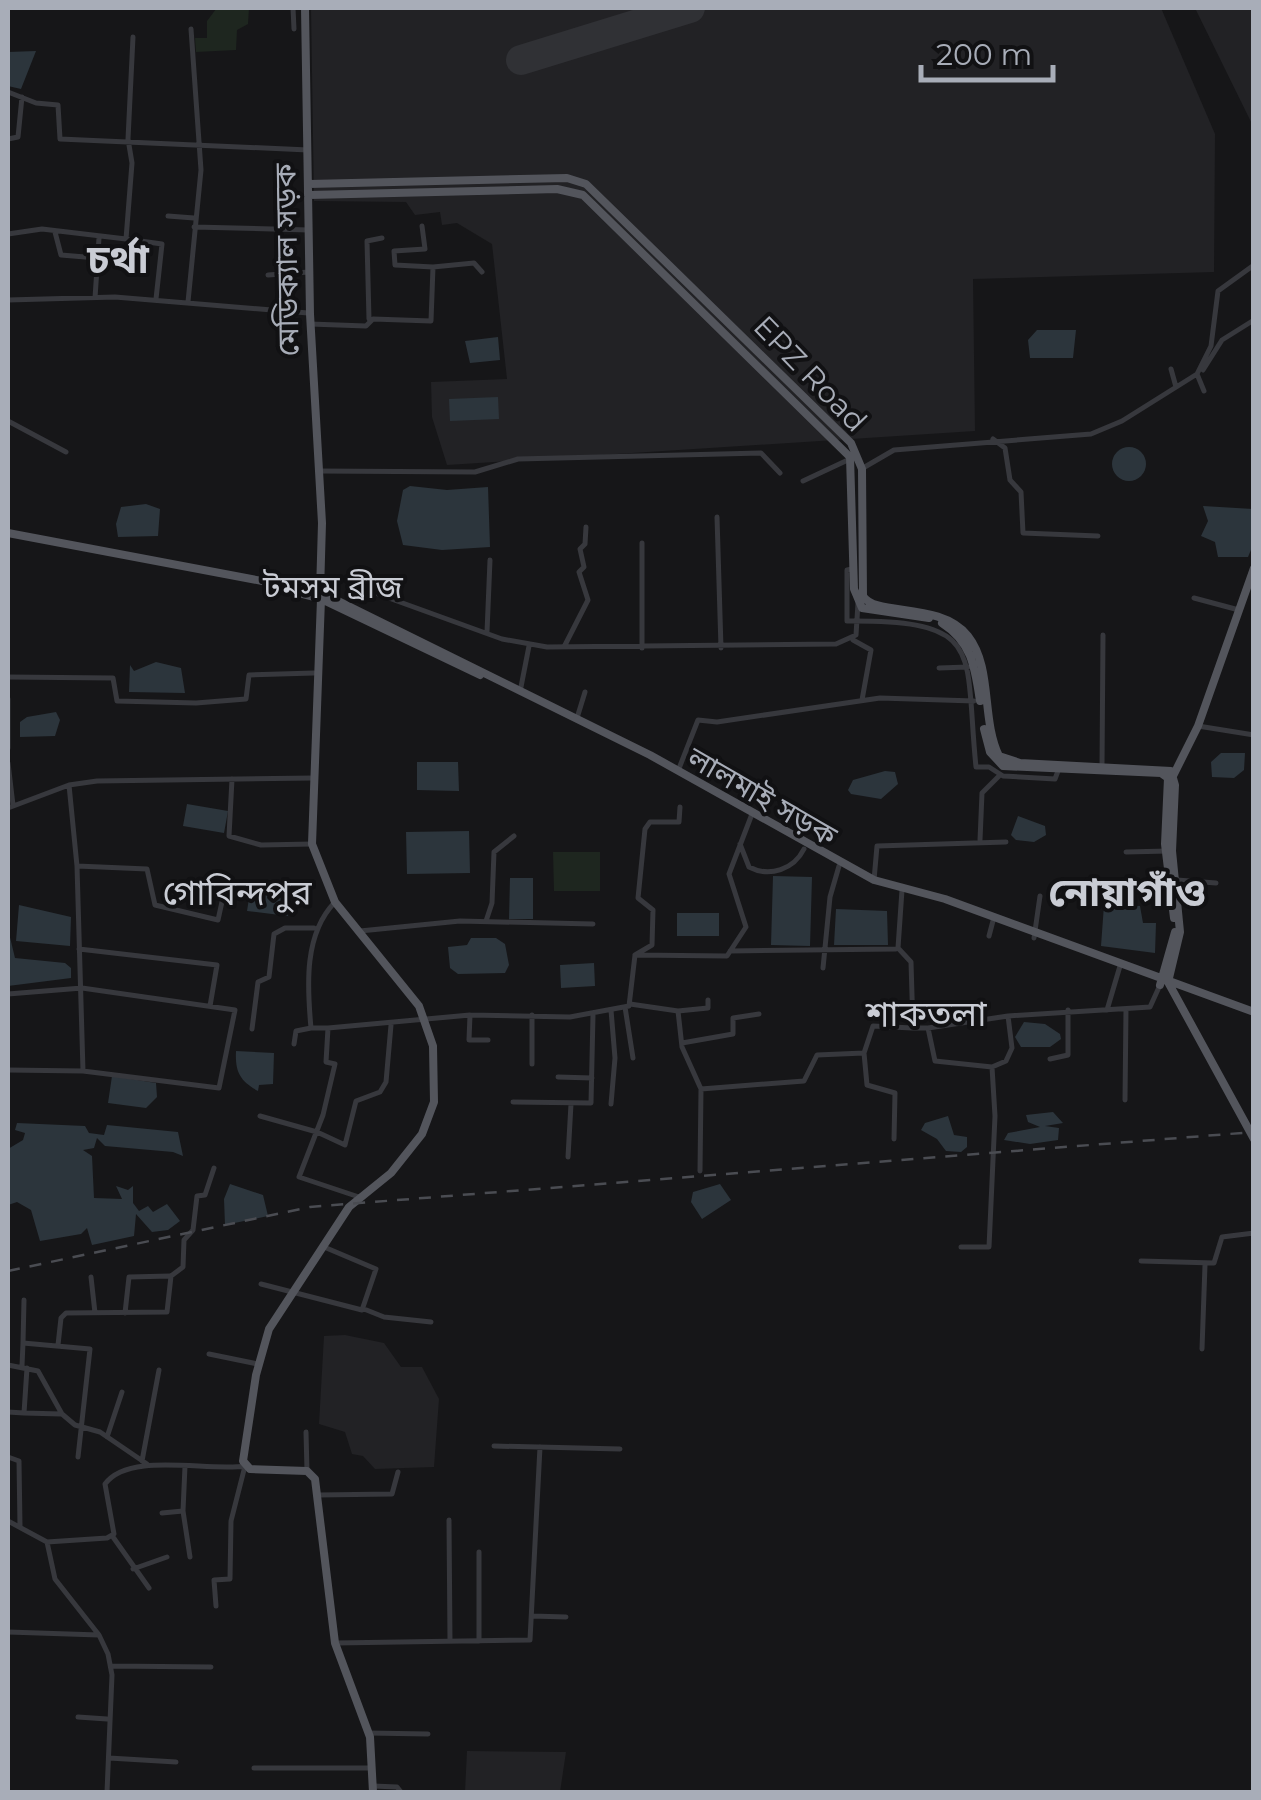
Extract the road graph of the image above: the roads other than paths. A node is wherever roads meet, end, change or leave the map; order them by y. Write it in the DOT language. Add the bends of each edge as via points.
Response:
graph roads {
  1 [pos="293,8"];
  2 [pos="305,8"];
  3 [pos="190,29"];
  4 [pos="294,30"];
  5 [pos="133,37"];
  6 [pos="8,92"];
  7 [pos="22,97"];
  8 [pos="8,139"];
  9 [pos="128,139"];
  10 [pos="199,144"];
  11 [pos="308,150"];
  12 [pos="308,184"];
  13 [pos="309,196"];
  14 [pos="168,216"];
  15 [pos="194,218"];
  16 [pos="422,226"];
  17 [pos="194,227"];
  18 [pos="309,230"];
  19 [pos="55,232"];
  20 [pos="8,234"];
  21 [pos="99,238"];
  22 [pos="382,238"];
  23 [pos="126,239"];
  24 [pos="97,258"];
  25 [pos="1254,266"];
  26 [pos="433,267"];
  27 [pos="310,272"];
  28 [pos="482,272"];
  29 [pos="268,275"];
  30 [pos="95,298"];
  31 [pos="156,299"];
  32 [pos="8,300"];
  33 [pos="188,302"];
  34 [pos="310,314"];
  35 [pos="369,320"];
  36 [pos="1254,320"];
  37 [pos="310,324"];
  38 [pos="1171,370"];
  39 [pos="1197,375"];
  40 [pos="1176,387"];
  41 [pos="1204,390"];
  42 [pos="8,421"];
  43 [pos="993,438"];
  44 [pos="66,452"];
  45 [pos="850,460"];
  46 [pos="862,469"];
  47 [pos="316,471"];
  48 [pos="780,473"];
  49 [pos="803,482"];
  50 [pos="717,517"];
  51 [pos="586,527"];
  52 [pos="8,532"];
  53 [pos="1098,536"];
  54 [pos="642,543"];
  55 [pos="490,560"];
  56 [pos="1254,568"];
  57 [pos="854,569"];
  58 [pos="375,593"];
  59 [pos="318,594"];
  60 [pos="1194,598"];
  61 [pos="858,604"];
  62 [pos="1239,610"];
  63 [pos="858,621"];
  64 [pos="487,634"];
  65 [pos="1103,635"];
  66 [pos="853,640"];
  67 [pos="529,646"];
  68 [pos="564,647"];
  69 [pos="642,648"];
  70 [pos="720,648"];
  71 [pos="968,667"];
  72 [pos="939,668"];
  73 [pos="8,676"];
  74 [pos="316,679"];
  75 [pos="520,692"];
  76 [pos="585,692"];
  77 [pos="8,699"];
  78 [pos="979,700"];
  79 [pos="862,701"];
  80 [pos="577,718"];
  81 [pos="1198,726"];
  82 [pos="1254,735"];
  83 [pos="8,748"];
  84 [pos="8,763"];
  85 [pos="1102,766"];
  86 [pos="1002,767"];
  87 [pos="1077,769"];
  88 [pos="678,772"];
  89 [pos="232,778"];
  90 [pos="313,778"];
  91 [pos="1171,778"];
  92 [pos="69,784"];
  93 [pos="10,807"];
  94 [pos="680,808"];
  95 [pos="752,816"];
  96 [pos="514,836"];
  97 [pos="980,840"];
  98 [pos="740,841"];
  99 [pos="1006,842"];
  100 [pos="312,844"];
  101 [pos="804,848"];
  102 [pos="1126,852"];
  103 [pos="1165,852"];
  104 [pos="76,866"];
  105 [pos="838,866"];
  106 [pos="227,879"];
  107 [pos="874,880"];
  108 [pos="1176,880"];
  109 [pos="1216,883"];
  110 [pos="902,892"];
  111 [pos="1174,892"];
  112 [pos="1040,896"];
  113 [pos="335,902"];
  114 [pos="993,919"];
  115 [pos="486,921"];
  116 [pos="593,924"];
  117 [pos="314,928"];
  118 [pos="357,932"];
  119 [pos="988,936"];
  120 [pos="1035,936"];
  121 [pos="898,948"];
  122 [pos="79,949"];
  123 [pos="730,951"];
  124 [pos="826,952"];
  125 [pos="635,954"];
  126 [pos="823,968"];
  127 [pos="1120,968"];
  128 [pos="1165,984"];
  129 [pos="82,988"];
  130 [pos="8,994"];
  131 [pos="708,1000"];
  132 [pos="210,1006"];
  133 [pos="628,1006"];
  134 [pos="1126,1008"];
  135 [pos="610,1010"];
  136 [pos="1068,1010"];
  137 [pos="1107,1010"];
  138 [pos="678,1011"];
  139 [pos="470,1014"];
  140 [pos="759,1014"];
  141 [pos="532,1015"];
  142 [pos="593,1015"];
  143 [pos="1254,1015"];
  144 [pos="1008,1016"];
  145 [pos="423,1018"];
  146 [pos="392,1025"];
  147 [pos="310,1028"];
  148 [pos="328,1028"];
  149 [pos="913,1028"];
  150 [pos="928,1028"];
  151 [pos="252,1029"];
  152 [pos="488,1040"];
  153 [pos="682,1043"];
  154 [pos="294,1044"];
  155 [pos="864,1053"];
  156 [pos="633,1058"];
  157 [pos="1050,1059"];
  158 [pos="532,1064"];
  159 [pos="992,1067"];
  160 [pos="8,1070"];
  161 [pos="83,1071"];
  162 [pos="558,1078"];
  163 [pos="592,1078"];
  164 [pos="701,1089"];
  165 [pos="1124,1100"];
  166 [pos="513,1102"];
  167 [pos="572,1104"];
  168 [pos="610,1104"];
  169 [pos="260,1116"];
  170 [pos="317,1132"];
  171 [pos="894,1139"];
  172 [pos="1254,1139"];
  173 [pos="568,1157"];
  174 [pos="214,1168"];
  175 [pos="700,1171"];
  176 [pos="358,1196"];
  177 [pos="1254,1233"];
  178 [pos="322,1246"];
  179 [pos="961,1247"];
  180 [pos="1141,1262"];
  181 [pos="1205,1265"];
  182 [pos="91,1276"];
  183 [pos="170,1276"];
  184 [pos="261,1284"];
  185 [pos="292,1293"];
  186 [pos="24,1300"];
  187 [pos="364,1309"];
  188 [pos="94,1313"];
  189 [pos="125,1313"];
  190 [pos="431,1322"];
  191 [pos="24,1343"];
  192 [pos="58,1344"];
  193 [pos="1202,1350"];
  194 [pos="210,1354"];
  195 [pos="258,1364"];
  196 [pos="8,1365"];
  197 [pos="25,1367"];
  198 [pos="159,1370"];
  199 [pos="122,1392"];
  200 [pos="8,1412"];
  201 [pos="24,1413"];
  202 [pos="62,1414"];
  203 [pos="81,1426"];
  204 [pos="306,1432"];
  205 [pos="108,1437"];
  206 [pos="494,1446"];
  207 [pos="540,1447"];
  208 [pos="620,1449"];
  209 [pos="8,1457"];
  210 [pos="78,1457"];
  211 [pos="142,1461"];
  212 [pos="149,1466"];
  213 [pos="186,1466"];
  214 [pos="245,1466"];
  215 [pos="307,1471"];
  216 [pos="398,1472"];
  217 [pos="318,1495"];
  218 [pos="182,1511"];
  219 [pos="162,1512"];
  220 [pos="449,1520"];
  221 [pos="8,1521"];
  222 [pos="20,1526"];
  223 [pos="113,1537"];
  224 [pos="47,1542"];
  225 [pos="479,1552"];
  226 [pos="167,1557"];
  227 [pos="190,1557"];
  228 [pos="133,1569"];
  229 [pos="148,1588"];
  230 [pos="216,1606"];
  231 [pos="532,1616"];
  232 [pos="566,1616"];
  233 [pos="8,1632"];
  234 [pos="99,1635"];
  235 [pos="450,1641"];
  236 [pos="479,1641"];
  237 [pos="335,1643"];
  238 [pos="111,1666"];
  239 [pos="211,1667"];
  240 [pos="78,1717"];
  241 [pos="107,1719"];
  242 [pos="368,1733"];
  243 [pos="428,1734"];
  244 [pos="109,1758"];
  245 [pos="176,1762"];
  246 [pos="254,1768"];
  247 [pos="373,1768"];
  248 [pos="373,1789"];
  249 [pos="107,1792"];
  250 [pos="401,1792"];
  1 -- 4 [label="street"];
  2 -- 11 [label="main road, মেডিক্যাল সড়ক"];
  3 -- 10 [label="street"];
  5 -- 9 [label="street"];
  6 -- 7 [label="street"];
  7 -- 8 [label="street" via="18,137"];
  7 -- 9 [label="street" via="58,105 60,139"];
  9 -- 10 [label="street"];
  9 -- 23 [label="street"];
  10 -- 11 [label="street"];
  10 -- 15 [label="street"];
  11 -- 12 [label="main road, মেডিক্যাল সড়ক"];
  12 -- 13 [label="main road, মেডিক্যাল সড়ক"];
  12 -- 46 [label="main road, EPZ Road" via="567,178 586,184 851,443"];
  13 -- 18 [label="main road, মেডিক্যাল সড়ক"];
  13 -- 45 [label="main road, EPZ Road" via="556,189 583,195"];
  14 -- 15 [label="street"];
  15 -- 17 [label="street"];
  16 -- 26 [label="street" via="424,249 394,251 395,265"];
  17 -- 18 [label="street"];
  17 -- 33 [label="street"];
  18 -- 27 [label="main road, মেডিক্যাল সড়ক"];
  19 -- 20 [label="street"];
  19 -- 21 [label="street"];
  19 -- 24 [label="street" via="60,254"];
  21 -- 23 [label="street"];
  21 -- 24 [label="street"];
  22 -- 35 [label="street" via="367,241"];
  23 -- 31 [label="street" via="162,244"];
  24 -- 30 [label="street"];
  25 -- 39 [label="street" via="1218,291 1211,346"];
  26 -- 28 [label="street" via="474,263"];
  26 -- 35 [label="street" via="433,320"];
  27 -- 29 [label="street"];
  27 -- 34 [label="main road, মেডিক্যাল সড়ক"];
  30 -- 31 [label="street"];
  30 -- 32 [label="street"];
  31 -- 33 [label="street"];
  33 -- 34 [label="street"];
  34 -- 37 [label="main road, মেডিক্যাল সড়ক"];
  35 -- 37 [label="street" via="366,326"];
  36 -- 39 [label="street" via="1222,340"];
  37 -- 47 [label="main road, মেডিক্যাল সড়ক"];
  38 -- 40 [label="street"];
  39 -- 40 [label="street"];
  39 -- 41 [label="street"];
  40 -- 43 [label="street" via="1091,434"];
  42 -- 44 [label="street"];
  43 -- 46 [label="street" via="894,450"];
  43 -- 53 [label="street" via="1005,448 1010,480 1021,492 1022,533"];
  45 -- 49 [label="street"];
  45 -- 57 [label="main road, EPZ Road"];
  46 -- 78 [label="main road, EPZ Road" via="863,596 873,606 922,610 960,628 976,652"];
  47 -- 48 [label="street" via="475,472 518,460 761,453"];
  47 -- 59 [label="main road, মেডিক্যাল সড়ক"];
  50 -- 70 [label="street"];
  51 -- 68 [label="street" via="579,572 588,600"];
  52 -- 59 [label="main road, লালমাই সড়ক"];
  54 -- 69 [label="street"];
  55 -- 64 [label="street"];
  56 -- 62 [label="main road"];
  57 -- 61 [label="main road, EPZ Road"];
  57 -- 63 [label="street" via="847,570 845,606 847,621"];
  58 -- 64 [label="street"];
  59 -- 74 [label="main road, মেডিক্যাল সড়ক"];
  59 -- 75 [label="main road, লালমাই সড়ক"];
  60 -- 62 [label="street"];
  61 -- 63 [label="street"];
  61 -- 78 [label="main road, EPZ Road" via="874,612 924,616 960,636 972,656"];
  62 -- 81 [label="main road"];
  63 -- 66 [label="street"];
  63 -- 71 [label="street" via="938,629 960,644"];
  64 -- 67 [label="street"];
  65 -- 85 [label="street"];
  66 -- 70 [label="street"];
  66 -- 79 [label="street" via="871,653"];
  67 -- 68 [label="street"];
  67 -- 75 [label="street"];
  68 -- 69 [label="street"];
  69 -- 70 [label="street"];
  71 -- 72 [label="street"];
  71 -- 78 [label="street"];
  73 -- 74 [label="street" via="113,678 117,701 196,704 246,699 249,675"];
  74 -- 90 [label="main road, মেডিক্যাল সড়ক"];
  75 -- 80 [label="main road, লালমাই সড়ক"];
  75 -- 88 [label="main road, লালমাই সড়ক"];
  76 -- 80 [label="street"];
  77 -- 83 [label="street"];
  78 -- 79 [label="street"];
  78 -- 86 [label="main road, EPZ Road"];
  78 -- 86 [label="street" via="976,767"];
  79 -- 88 [label="street" via="698,720"];
  80 -- 88 [label="main road, লালমাই সড়ক"];
  81 -- 82 [label="street"];
  81 -- 91 [label="main road"];
  84 -- 93 [label="street"];
  85 -- 87 [label="main road"];
  85 -- 91 [label="main road" via="1162,768"];
  86 -- 87 [label="main road"];
  86 -- 87 [label="main road"];
  86 -- 97 [label="street" via="982,793"];
  87 -- 91 [label="main road"];
  88 -- 95 [label="main road, লালমাই সড়ক"];
  89 -- 90 [label="street"];
  89 -- 92 [label="street"];
  89 -- 100 [label="street" via="229,836 260,845"];
  90 -- 100 [label="main road, মেডিক্যাল সড়ক"];
  91 -- 103 [label="main road"];
  92 -- 93 [label="street"];
  92 -- 104 [label="street"];
  94 -- 125 [label="street" via="678,822 650,822 646,829 638,898 652,910 652,945"];
  95 -- 98 [label="street"];
  95 -- 101 [label="main road, লালমাই সড়ক"];
  95 -- 107 [label="main road, লালমাই সড়ক"];
  96 -- 115 [label="street" via="494,852"];
  97 -- 99 [label="street"];
  97 -- 107 [label="street" via="877,846"];
  98 -- 101 [label="street" via="749,867 765,873 787,868"];
  98 -- 123 [label="street" via="730,874 746,926"];
  100 -- 113 [label="main road"];
  101 -- 105 [label="main road, লালমাই সড়ক"];
  102 -- 103 [label="street"];
  103 -- 108 [label="main road"];
  103 -- 111 [label="main road"];
  104 -- 106 [label="street" via="147,868 152,904 218,920"];
  104 -- 122 [label="street"];
  105 -- 110 [label="main road, লালমাই সড়ক"];
  105 -- 124 [label="street"];
  107 -- 110 [label="main road, লালমাই সড়ক"];
  108 -- 109 [label="street"];
  108 -- 111 [label="main road"];
  110 -- 114 [label="main road, লালমাই সড়ক"];
  110 -- 121 [label="street"];
  111 -- 128 [label="main road" via="1177,932"];
  112 -- 120 [label="street"];
  113 -- 117 [label="street"];
  113 -- 118 [label="main road"];
  114 -- 119 [label="street"];
  114 -- 120 [label="main road, লালমাই সড়ক"];
  115 -- 116 [label="street"];
  115 -- 118 [label="street"];
  117 -- 147 [label="street"];
  117 -- 151 [label="street" via="274,934"];
  118 -- 145 [label="main road" via="410,992"];
  120 -- 127 [label="main road, লালমাই সড়ক"];
  121 -- 124 [label="street"];
  121 -- 149 [label="street" via="911,962"];
  122 -- 129 [label="street"];
  122 -- 132 [label="street" via="218,965"];
  123 -- 124 [label="street"];
  123 -- 125 [label="street" via="726,957"];
  124 -- 126 [label="street"];
  125 -- 133 [label="street"];
  127 -- 128 [label="main road, লালমাই সড়ক"];
  127 -- 137 [label="street"];
  128 -- 134 [label="street" via="1150,1007"];
  128 -- 143 [label="main road, লালমাই সড়ক"];
  128 -- 172 [label="main road"];
  129 -- 130 [label="street"];
  129 -- 132 [label="street"];
  129 -- 161 [label="street"];
  131 -- 138 [label="street" via="708,1008"];
  132 -- 161 [label="street" via="235,1010 222,1087"];
  133 -- 135 [label="street"];
  133 -- 138 [label="street"];
  133 -- 156 [label="street"];
  134 -- 137 [label="street"];
  134 -- 165 [label="street"];
  135 -- 142 [label="street"];
  135 -- 168 [label="street"];
  136 -- 137 [label="street"];
  136 -- 144 [label="street"];
  136 -- 157 [label="street" via="1068,1055"];
  138 -- 153 [label="street"];
  139 -- 141 [label="street"];
  139 -- 145 [label="street"];
  139 -- 152 [label="street" via="470,1040"];
  140 -- 153 [label="street" via="733,1018 733,1034"];
  141 -- 142 [label="street"];
  141 -- 158 [label="street"];
  142 -- 163 [label="street"];
  144 -- 150 [label="street"];
  144 -- 159 [label="street" via="1012,1048"];
  145 -- 146 [label="street"];
  145 -- 176 [label="main road" via="435,1063 430,1118 403,1160"];
  146 -- 148 [label="street"];
  146 -- 170 [label="street" via="386,1082 380,1092 356,1101 348,1142 342,1146"];
  147 -- 148 [label="street"];
  147 -- 154 [label="street" via="296,1031"];
  148 -- 170 [label="street" via="326,1062 336,1064"];
  149 -- 150 [label="street"];
  149 -- 155 [label="street" via="872,1026"];
  150 -- 159 [label="street" via="935,1061"];
  153 -- 164 [label="street"];
  155 -- 164 [label="street" via="817,1055 804,1081"];
  155 -- 171 [label="street" via="867,1084 895,1092"];
  159 -- 179 [label="street" via="989,1246"];
  160 -- 161 [label="street"];
  162 -- 163 [label="street"];
  163 -- 167 [label="street" via="591,1103"];
  164 -- 175 [label="street"];
  166 -- 167 [label="street"];
  167 -- 173 [label="street"];
  169 -- 170 [label="street"];
  170 -- 176 [label="street" via="299,1176"];
  174 -- 183 [label="street" via="205,1195 196,1196 183,1267"];
  176 -- 178 [label="main road"];
  177 -- 181 [label="street" via="1222,1238 1217,1260"];
  178 -- 185 [label="main road"];
  178 -- 187 [label="street" via="376,1270"];
  180 -- 181 [label="street"];
  181 -- 193 [label="street"];
  182 -- 188 [label="street"];
  183 -- 189 [label="street" via="129,1277"];
  183 -- 189 [label="street" via="167,1312"];
  184 -- 185 [label="street"];
  185 -- 187 [label="street"];
  185 -- 195 [label="main road" via="269,1329"];
  186 -- 191 [label="street"];
  187 -- 190 [label="street"];
  188 -- 189 [label="street"];
  188 -- 192 [label="street" via="62,1314"];
  191 -- 192 [label="street"];
  191 -- 197 [label="street"];
  192 -- 203 [label="street" via="90,1349"];
  194 -- 195 [label="street"];
  195 -- 214 [label="main road"];
  196 -- 197 [label="street"];
  197 -- 201 [label="street"];
  197 -- 202 [label="street" via="38,1371"];
  198 -- 211 [label="street"];
  199 -- 205 [label="street"];
  200 -- 201 [label="street"];
  201 -- 202 [label="street"];
  202 -- 203 [label="street"];
  203 -- 205 [label="street"];
  203 -- 210 [label="street"];
  204 -- 215 [label="street"];
  205 -- 211 [label="street"];
  206 -- 207 [label="street"];
  207 -- 208 [label="street"];
  207 -- 231 [label="street"];
  209 -- 222 [label="street" via="18,1462"];
  211 -- 212 [label="street"];
  212 -- 213 [label="street"];
  212 -- 223 [label="street" via="106,1481"];
  213 -- 214 [label="street"];
  213 -- 218 [label="street"];
  214 -- 215 [label="main road"];
  214 -- 230 [label="street" via="231,1522 230,1579 214,1580"];
  215 -- 217 [label="main road"];
  216 -- 217 [label="street" via="392,1494"];
  217 -- 237 [label="main road"];
  218 -- 219 [label="street"];
  218 -- 227 [label="street"];
  220 -- 235 [label="street"];
  221 -- 222 [label="street"];
  222 -- 224 [label="street"];
  223 -- 224 [label="street"];
  223 -- 228 [label="street"];
  224 -- 234 [label="street" via="55,1579"];
  225 -- 236 [label="street"];
  226 -- 228 [label="street"];
  228 -- 229 [label="street"];
  231 -- 232 [label="street"];
  231 -- 236 [label="street" via="530,1640"];
  233 -- 234 [label="street"];
  234 -- 238 [label="street"];
  235 -- 236 [label="street"];
  235 -- 237 [label="street"];
  237 -- 242 [label="main road"];
  238 -- 239 [label="street"];
  238 -- 241 [label="street"];
  240 -- 241 [label="street"];
  241 -- 244 [label="street"];
  242 -- 243 [label="street"];
  242 -- 247 [label="main road"];
  244 -- 245 [label="street"];
  244 -- 249 [label="street"];
  246 -- 247 [label="street"];
  247 -- 248 [label="main road"];
  248 -- 250 [label="street" via="397,1786"];
}
